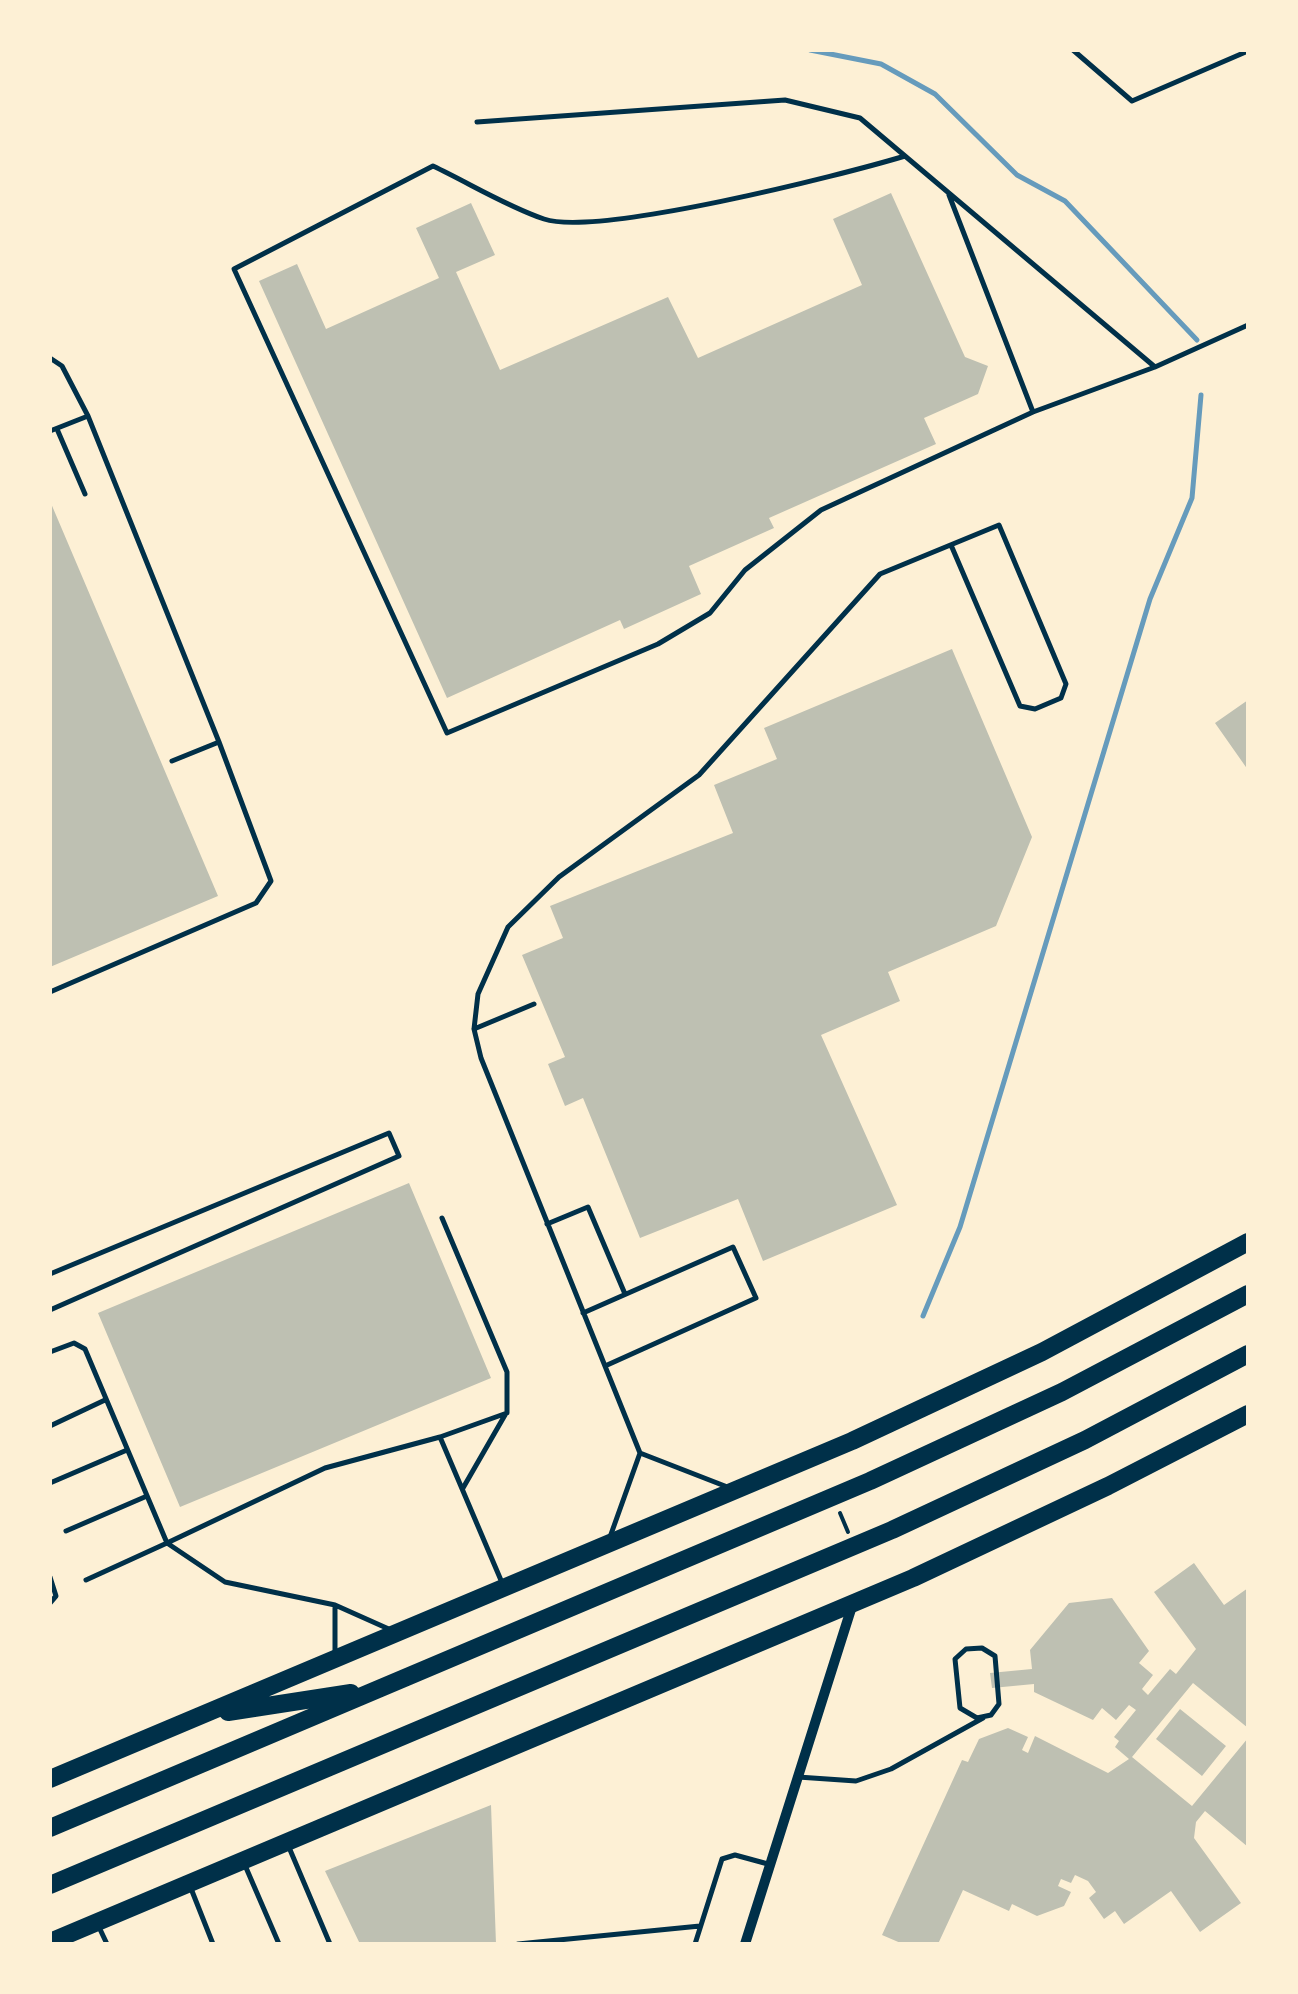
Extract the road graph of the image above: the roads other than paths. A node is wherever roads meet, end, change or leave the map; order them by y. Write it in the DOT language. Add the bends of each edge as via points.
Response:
graph roads {
  1 [pos="1073,50"];
  2 [pos="1248,51"];
  3 [pos="477,122"];
  4 [pos="905,156"];
  5 [pos="948,192"];
  6 [pos="1248,326"];
  7 [pos="50,358"];
  8 [pos="1155,367"];
  9 [pos="1033,412"];
  10 [pos="88,416"];
  11 [pos="54,430"];
  12 [pos="85,494"];
  13 [pos="950,545"];
  14 [pos="219,742"];
  15 [pos="172,761"];
  16 [pos="50,992"];
  17 [pos="534,1004"];
  18 [pos="474,1028"];
  19 [pos="442,1218"];
  20 [pos="548,1224"];
  21 [pos="1248,1242"];
  22 [pos="50,1274"];
  23 [pos="625,1294"];
  24 [pos="1245,1294"];
  25 [pos="50,1310"];
  26 [pos="583,1312"];
  27 [pos="50,1352"];
  28 [pos="1248,1354"];
  29 [pos="604,1366"];
  30 [pos="105,1400"];
  31 [pos="507,1413"];
  32 [pos="1248,1414"];
  33 [pos="50,1426"];
  34 [pos="440,1436"];
  35 [pos="127,1450"];
  36 [pos="640,1453"];
  37 [pos="50,1483"];
  38 [pos="462,1489"];
  39 [pos="736,1490"];
  40 [pos="147,1496"];
  41 [pos="66,1531"];
  42 [pos="167,1543"];
  43 [pos="607,1544"];
  44 [pos="50,1576"];
  45 [pos="86,1580"];
  46 [pos="504,1588"];
  47 [pos="50,1603"];
  48 [pos="853,1603"];
  49 [pos="335,1605"];
  50 [pos="397,1633"];
  51 [pos="335,1659"];
  52 [pos="381,1688"];
  53 [pos="199,1716"];
  54 [pos="983,1718"];
  55 [pos="798,1777"];
  56 [pos="50,1779"];
  57 [pos="50,1828"];
  58 [pos="286,1842"];
  59 [pos="243,1860"];
  60 [pos="770,1864"];
  61 [pos="189,1884"];
  62 [pos="50,1885"];
  63 [pos="97,1922"];
  64 [pos="700,1926"];
  65 [pos="50,1942"];
  66 [pos="107,1944"];
  67 [pos="213,1944"];
  68 [pos="278,1944"];
  69 [pos="330,1944"];
  70 [pos="518,1944"];
  71 [pos="696,1944"];
  72 [pos="745,1944"];
  1 -- 2 [label="lane" via="1132,101"];
  3 -- 4 [label="lane" via="784,100 860,118"];
  4 -- 5 [label="lane"];
  4 -- 9 [label="lane" via="788,188 584,223 546,220 433,166 234,270 446,733 658,644 710,613 745,570 820,510"];
  5 -- 8 [label="lane"];
  5 -- 9 [label="lane"];
  6 -- 8 [label="lane"];
  7 -- 10 [label="lane" via="62,366"];
  8 -- 9 [label="lane"];
  10 -- 11 [label="lane"];
  10 -- 14 [label="lane"];
  11 -- 12 [label="lane"];
  13 -- 13 [label="lane" via="999,525 1066,684 1061,698 1020,706"];
  13 -- 18 [label="lane" via="880,574 699,775 559,877 508,927 478,994"];
  14 -- 15 [label="lane"];
  14 -- 16 [label="lane" via="270,881 256,903"];
  17 -- 18 [label="lane"];
  18 -- 20 [label="lane"];
  19 -- 31 [label="lane" via="507,1372"];
  20 -- 23 [label="lane" via="588,1207"];
  20 -- 26 [label="lane"];
  21 -- 39 [label="highway" via="1026,1360"];
  22 -- 25 [label="lane" via="390,1133 399,1156"];
  23 -- 26 [label="lane"];
  23 -- 29 [label="lane" via="733,1247 756,1298"];
  24 -- 52 [label="highway" via="1062,1392 870,1482"];
  26 -- 29 [label="lane"];
  27 -- 30 [label="lane" via="81,1344"];
  28 -- 62 [label="highway" via="892,1530"];
  29 -- 36 [label="lane"];
  30 -- 33 [label="lane"];
  30 -- 35 [label="lane"];
  31 -- 34 [label="lane"];
  31 -- 38 [label="lane"];
  32 -- 48 [label="highway"];
  34 -- 38 [label="lane"];
  34 -- 42 [label="lane" via="325,1468"];
  35 -- 37 [label="lane"];
  35 -- 40 [label="lane"];
  36 -- 39 [label="lane"];
  36 -- 43 [label="lane"];
  38 -- 46 [label="lane"];
  39 -- 43 [label="highway"];
  40 -- 41 [label="lane"];
  40 -- 42 [label="lane"];
  42 -- 45 [label="lane"];
  42 -- 49 [label="lane" via="224,1582"];
  43 -- 46 [label="highway"];
  44 -- 47 [label="lane" via="56,1596"];
  46 -- 50 [label="highway"];
  48 -- 55 [label="street"];
  48 -- 58 [label="highway"];
  49 -- 50 [label="lane"];
  49 -- 51 [label="lane"];
  50 -- 51 [label="highway"];
  51 -- 53 [label="highway"];
  52 -- 53 [label="highway"];
  52 -- 57 [label="highway"];
  53 -- 56 [label="highway"];
  54 -- 54 [label="lane" via="1000,1704 994,1656 974,1647 955,1659 960,1708"];
  54 -- 55 [label="lane" via="856,1782"];
  55 -- 60 [label="street"];
  58 -- 59 [label="highway"];
  58 -- 69 [label="lane"];
  59 -- 61 [label="highway"];
  59 -- 68 [label="lane"];
  60 -- 64 [label="lane" via="735,1855 722,1859"];
  60 -- 72 [label="street"];
  61 -- 63 [label="highway"];
  61 -- 67 [label="lane"];
  63 -- 65 [label="highway"];
  63 -- 66 [label="lane"];
  64 -- 70 [label="lane"];
  64 -- 71 [label="lane"];
}
